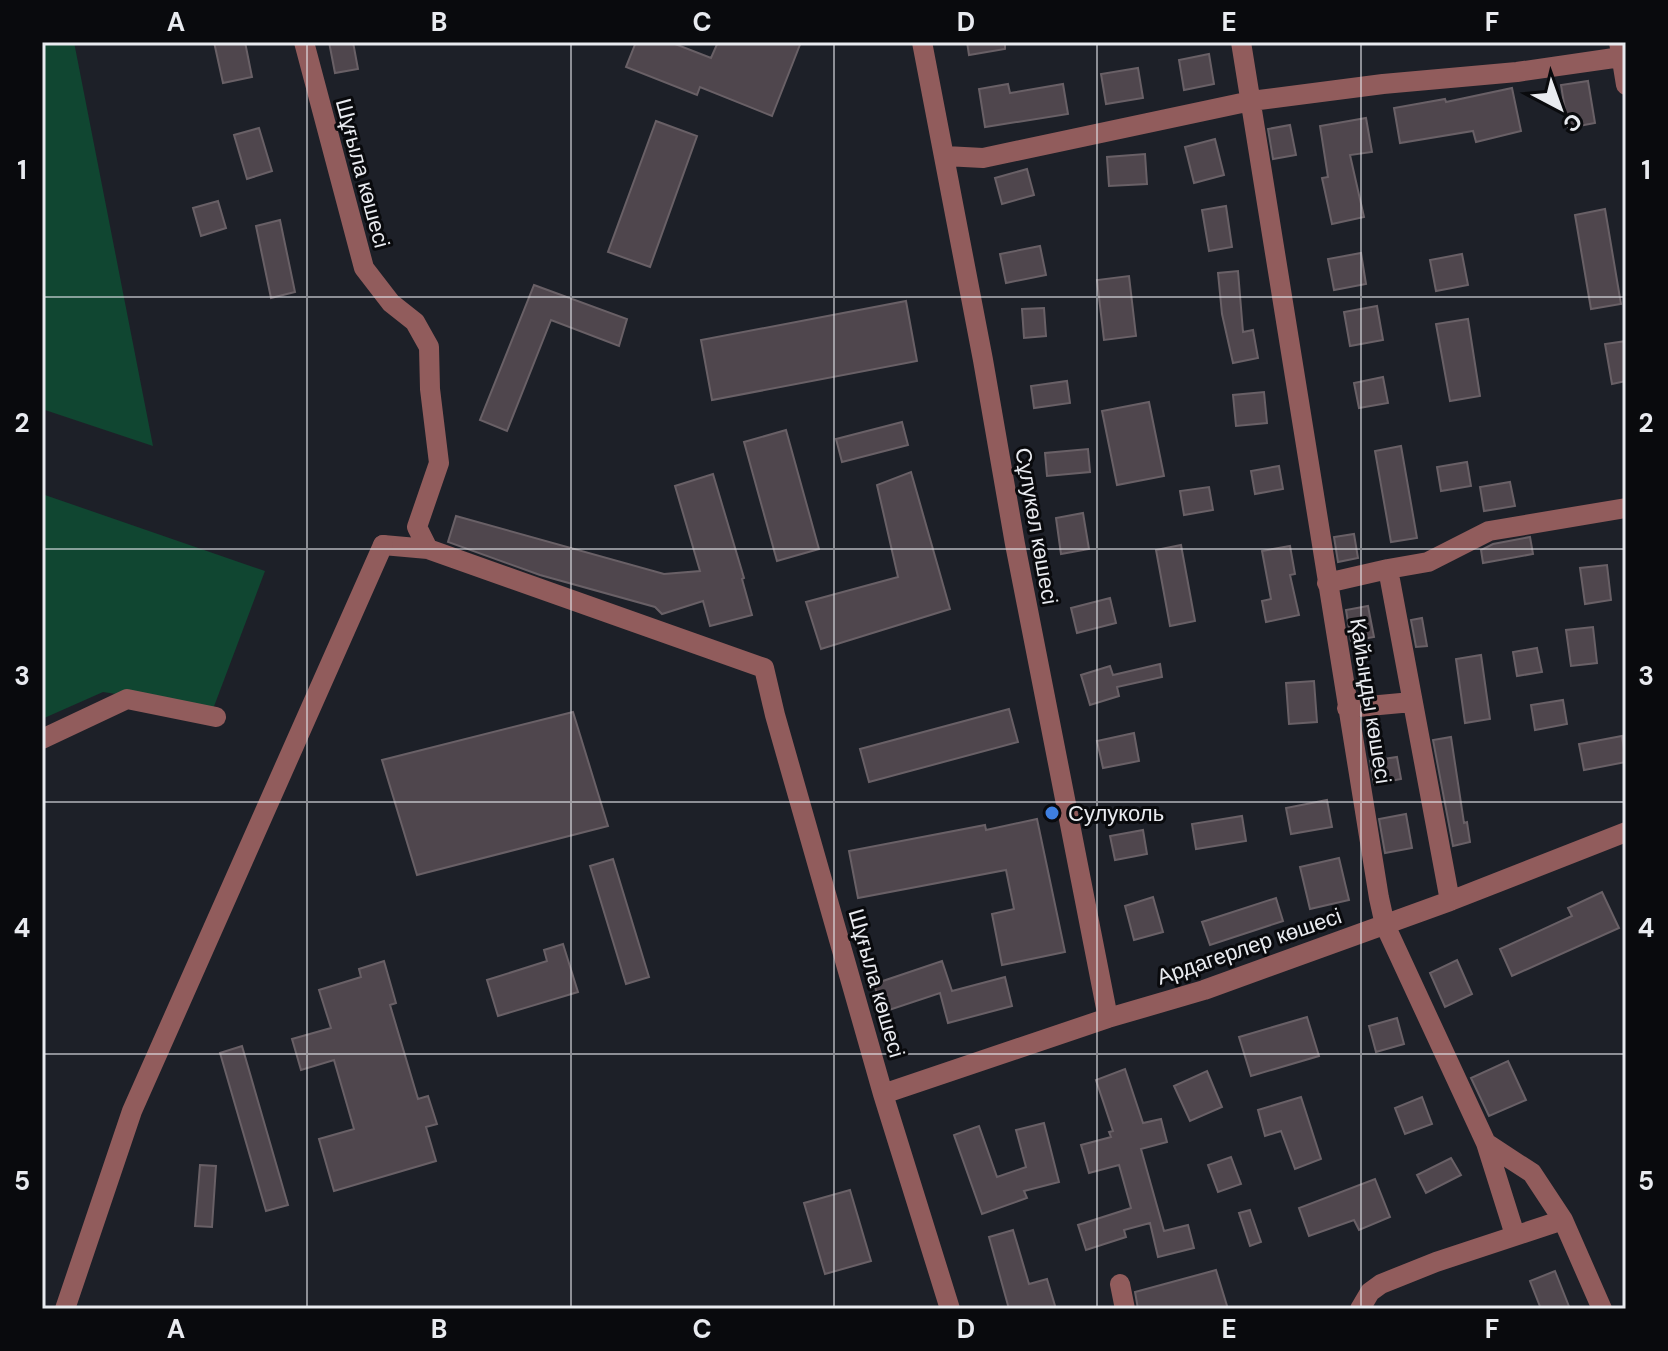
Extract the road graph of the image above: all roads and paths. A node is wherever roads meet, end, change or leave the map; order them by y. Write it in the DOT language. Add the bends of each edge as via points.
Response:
graph roads {
  1 [pos="304,42"];
  2 [pos="922,42"];
  3 [pos="1241,42"];
  4 [pos="1620,49"];
  5 [pos="1626,85"];
  6 [pos="1251,101"];
  7 [pos="945,156"];
  8 [pos="1626,508"];
  9 [pos="428,549"];
  10 [pos="1388,569"];
  11 [pos="1327,583"];
  12 [pos="1412,702"];
  13 [pos="1347,708"];
  14 [pos="216,717"];
  15 [pos="42,739"];
  16 [pos="1626,832"];
  17 [pos="1450,901"];
  18 [pos="1385,925"];
  19 [pos="1108,1018"];
  20 [pos="883,1094"];
  21 [pos="1486,1143"];
  22 [pos="1563,1220"];
  23 [pos="1515,1235"];
  24 [pos="1120,1284"];
  25 [pos="65,1309"];
  26 [pos="950,1309"];
  27 [pos="1125,1309"];
  28 [pos="1360,1309"];
  29 [pos="1602,1309"];
  1 -- 9 [label="street, Шұғыла көшесі" via="364,268 391,303 415,322 429,347 439,463 417,527"];
  2 -- 7 [label="street, Сұлукөл көшесі"];
  3 -- 6 [label="street, Қайыңды көшесі"];
  4 -- 5 [label="street"];
  4 -- 6 [label="street" via="1517,72"];
  6 -- 7 [label="street" via="983,158"];
  6 -- 11 [label="street, Қайыңды көшесі"];
  7 -- 19 [label="street, Сұлукөл көшесі"];
  8 -- 10 [label="street" via="1489,531 1428,562"];
  9 -- 20 [label="street, Шұғыла көшесі" via="764,668"];
  9 -- 25 [label="street" via="383,545 132,1111"];
  10 -- 11 [label="street"];
  10 -- 12 [label="street"];
  11 -- 13 [label="street, Қайыңды көшесі"];
  12 -- 13 [label="street"];
  12 -- 17 [label="street"];
  13 -- 18 [label="street, Қайыңды көшесі"];
  14 -- 15 [label="street" via="127,699"];
  16 -- 17 [label="street, Ардагерлер көшесі"];
  17 -- 18 [label="street, Ардагерлер көшесі"];
  18 -- 19 [label="street, Ардагерлер көшесі" via="1204,990"];
  18 -- 21 [label="street, Қайыңды көшесі"];
  19 -- 20 [label="street, Ардагерлер көшесі"];
  20 -- 26 [label="street, Шұғыла көшесі"];
  21 -- 22 [label="street" via="1532,1173"];
  21 -- 23 [label="street, Қайыңды көшесі"];
  22 -- 23 [label="street"];
  22 -- 29 [label="street"];
  23 -- 28 [label="street" via="1381,1284"];
  24 -- 27 [label="street"];
}
